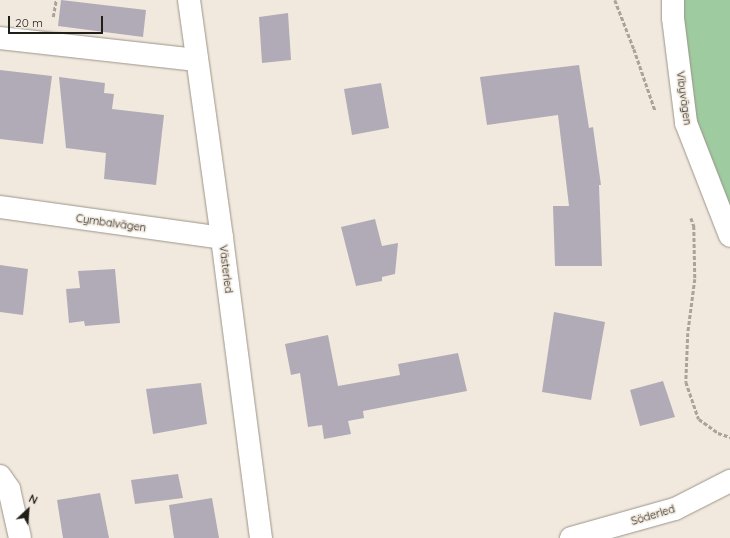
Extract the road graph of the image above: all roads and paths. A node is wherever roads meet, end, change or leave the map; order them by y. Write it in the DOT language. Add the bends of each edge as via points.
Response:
graph roads {
  1 [pos="189,0"];
  2 [pos="615,0"];
  3 [pos="673,0"];
  4 [pos="0,38"];
  5 [pos="197,60"];
  6 [pos="657,116"];
  7 [pos="0,207"];
  8 [pos="689,212"];
  9 [pos="730,236"];
  10 [pos="222,238"];
  11 [pos="730,437"];
  12 [pos="0,476"];
  13 [pos="730,481"];
  14 [pos="20,538"];
  15 [pos="261,538"];
  16 [pos="571,538"];
  1 -- 5 [label="street, Västerled"];
  2 -- 6 [label="path"];
  3 -- 9 [label="street, Vibyvägen" via="686,123"];
  4 -- 5 [label="street"];
  5 -- 10 [label="street, Västerled"];
  7 -- 10 [label="street, Cymbalvägen"];
  8 -- 11 [label="path" via="694,226 695,279 688,333 686,382 699,419 718,433"];
  10 -- 15 [label="street, Västerled"];
  12 -- 14 [label="street" via="9,489"];
  13 -- 16 [label="street, Söderled" via="675,509"];
}
